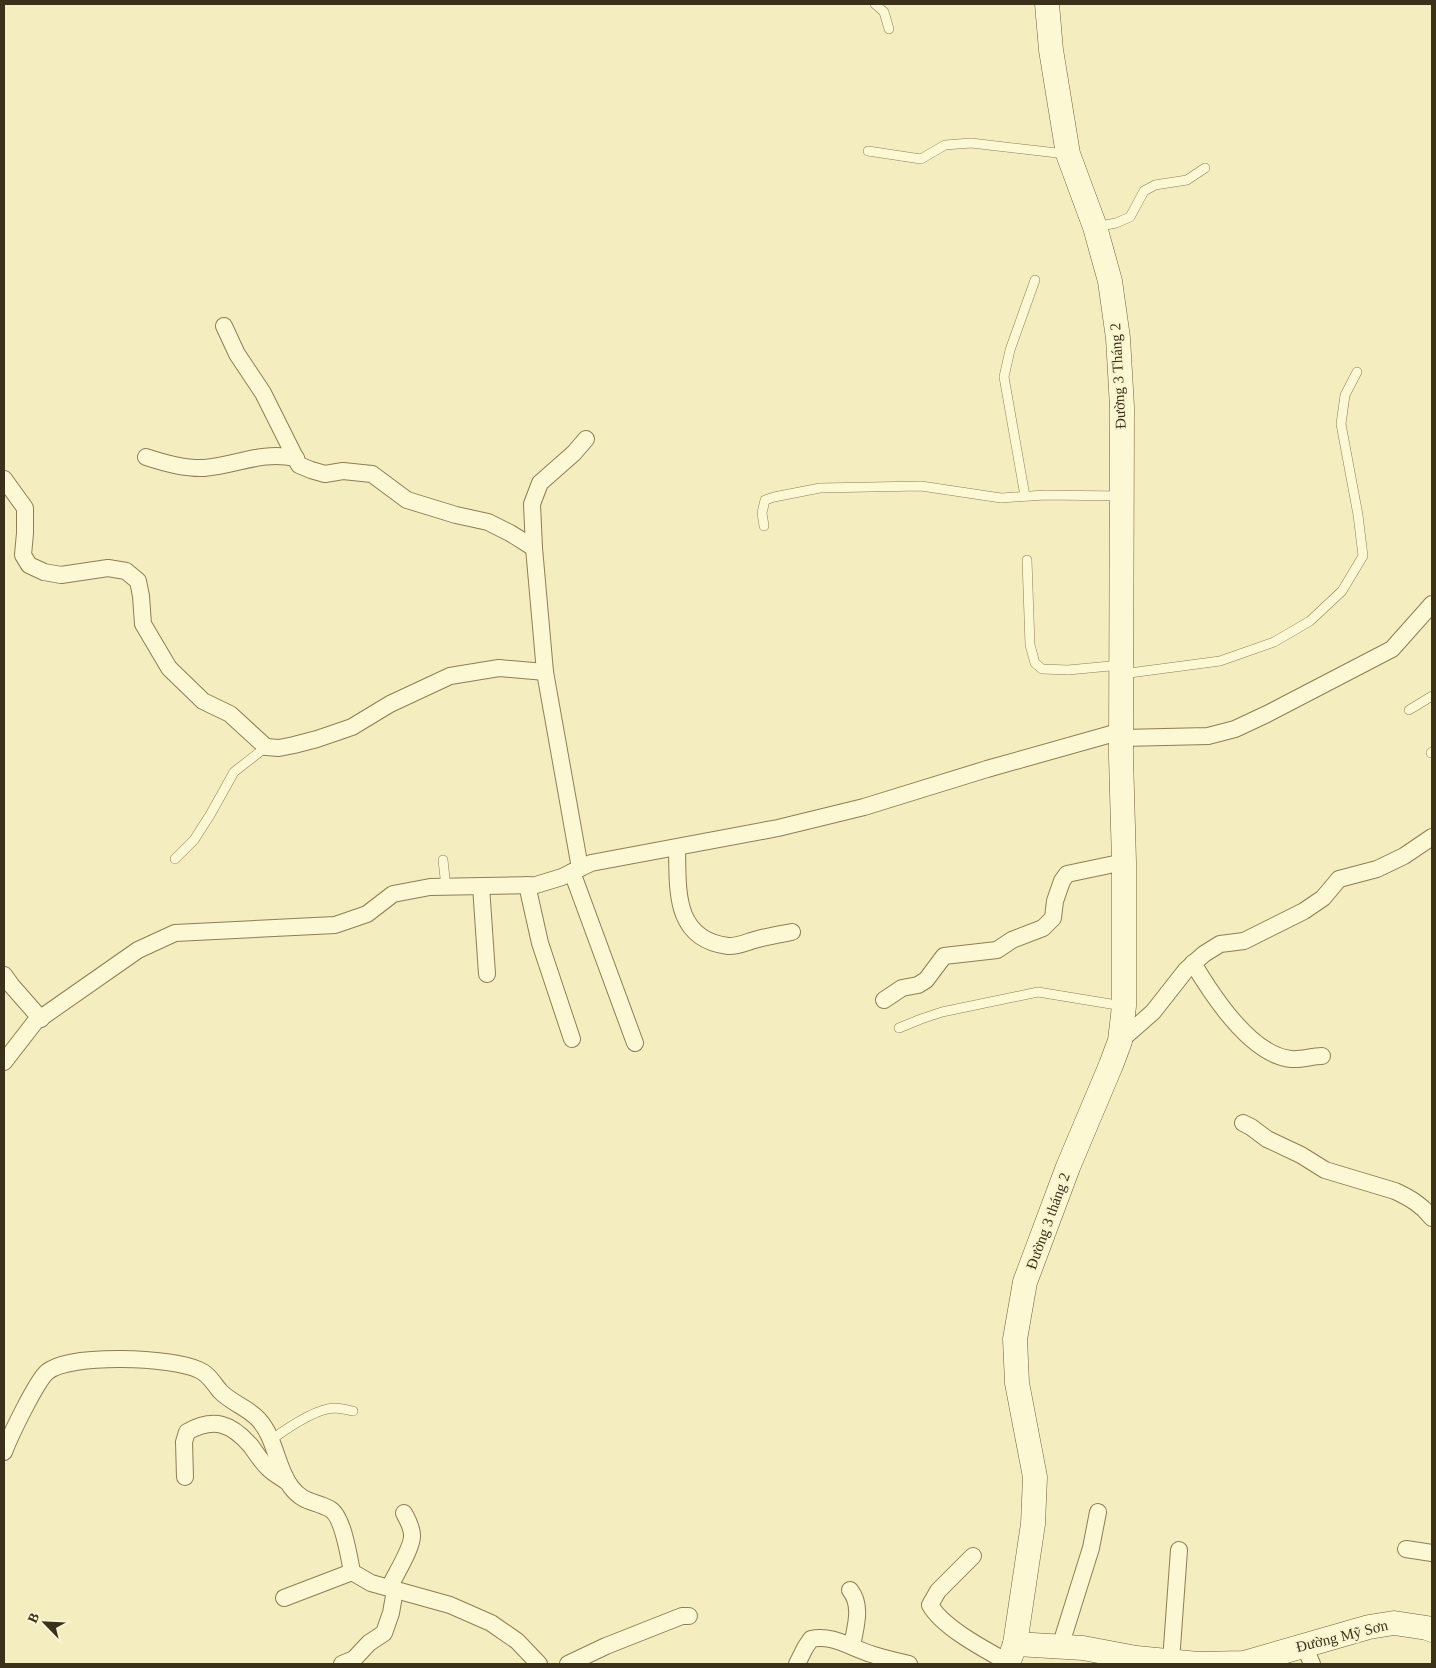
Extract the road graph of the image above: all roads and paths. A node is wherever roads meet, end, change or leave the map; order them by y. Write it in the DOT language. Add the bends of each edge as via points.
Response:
graph roads {
  1 [pos="875,4"];
  2 [pos="1046,4"];
  3 [pos="889,29"];
  4 [pos="868,151"];
  5 [pos="1068,154"];
  6 [pos="1205,168"];
  7 [pos="1095,227"];
  8 [pos="1035,280"];
  9 [pos="224,326"];
  10 [pos="1357,372"];
  11 [pos="586,438"];
  12 [pos="146,457"];
  13 [pos="296,458"];
  14 [pos="4,479"];
  15 [pos="1025,496"];
  16 [pos="1121,496"];
  17 [pos="764,526"];
  18 [pos="534,548"];
  19 [pos="1027,560"];
  20 [pos="1432,604"];
  21 [pos="1122,669"];
  22 [pos="544,672"];
  23 [pos="1432,696"];
  24 [pos="1409,710"];
  25 [pos="1122,742"];
  26 [pos="266,747"];
  27 [pos="1123,783"];
  28 [pos="1432,837"];
  29 [pos="677,848"];
  30 [pos="175,860"];
  31 [pos="443,860"];
  32 [pos="1124,862"];
  33 [pos="576,870"];
  34 [pos="527,885"];
  35 [pos="482,886"];
  36 [pos="446,887"];
  37 [pos="792,932"];
  38 [pos="1193,964"];
  39 [pos="487,974"];
  40 [pos="4,975"];
  41 [pos="884,1000"];
  42 [pos="1124,1006"];
  43 [pos="41,1019"];
  44 [pos="899,1028"];
  45 [pos="572,1039"];
  46 [pos="1120,1041"];
  47 [pos="635,1043"];
  48 [pos="1322,1056"];
  49 [pos="4,1061"];
  50 [pos="1243,1123"];
  51 [pos="1432,1218"];
  52 [pos="353,1411"];
  53 [pos="271,1440"];
  54 [pos="4,1452"];
  55 [pos="185,1477"];
  56 [pos="288,1482"];
  57 [pos="404,1512"];
  58 [pos="1098,1512"];
  59 [pos="1406,1549"];
  60 [pos="1178,1550"];
  61 [pos="1432,1553"];
  62 [pos="973,1556"];
  63 [pos="352,1572"];
  64 [pos="392,1589"];
  65 [pos="850,1590"];
  66 [pos="284,1598"];
  67 [pos="689,1616"];
  68 [pos="1432,1630"];
  69 [pos="852,1646"];
  70 [pos="1060,1646"];
  71 [pos="1308,1655"];
  72 [pos="1011,1657"];
  73 [pos="867,1659"];
  74 [pos="1116,1659"];
  75 [pos="1171,1661"];
  76 [pos="533,1662"];
  77 [pos="342,1664"];
  78 [pos="568,1664"];
  79 [pos="797,1664"];
  80 [pos="909,1664"];
  1 -- 3 [label="lane" via="884,12"];
  2 -- 5 [label="main road, Đường 3 Tháng 2" via="1050,50"];
  4 -- 5 [label="lane" via="921,159 945,145 971,143"];
  5 -- 7 [label="main road, Đường 3 Tháng 2"];
  6 -- 7 [label="lane" via="1187,180 1154,185 1144,191 1130,217"];
  7 -- 16 [label="main road, Đường 3 Tháng 2" via="1110,281 1118,338 1122,407"];
  8 -- 15 [label="lane" via="1010,350 1004,377"];
  9 -- 13 [label="street" via="237,354 264,393"];
  10 -- 21 [label="lane" via="1345,395 1341,424 1363,556 1342,591 1310,621 1274,642 1220,661"];
  11 -- 18 [label="street" via="574,454 540,483 532,504"];
  12 -- 13 [label="street" via="202,468 256,456"];
  13 -- 18 [label="street" via="299,465 325,474 343,470 372,474 407,500 488,522"];
  14 -- 26 [label="street" via="25,508 23,555 29,565 61,575 108,568 126,571 138,581 143,624 169,668 203,701 230,714"];
  15 -- 16 [label="lane"];
  15 -- 17 [label="lane" via="1001,498 921,486 820,488 765,500 762,512"];
  16 -- 21 [label="main road, Đường 3 Tháng 2"];
  18 -- 22 [label="street"];
  19 -- 21 [label="lane" via="1030,645 1035,663 1042,669"];
  20 -- 25 [label="street" via="1392,649 1235,729 1208,736"];
  21 -- 25 [label="main road, Đường 3 Tháng 2"];
  22 -- 26 [label="street" via="499,668 450,676 390,704 352,727 294,745"];
  22 -- 33 [label="street"];
  23 -- 24 [label="lane"];
  25 -- 27 [label="main road, Đường 3 Tháng 2"];
  25 -- 29 [label="street" via="987,769 864,807"];
  26 -- 30 [label="lane" via="234,772 194,840"];
  27 -- 32 [label="main road, Đường 3 tháng 2"];
  28 -- 38 [label="street" via="1377,869 1339,879 1323,898 1304,911 1244,942 1220,944"];
  29 -- 33 [label="street" via="592,863"];
  29 -- 37 [label="street" via="678,894 687,923 695,932 706,940 729,946"];
  31 -- 36 [label="lane"];
  32 -- 41 [label="street" via="1067,874 1055,901 1053,918 1043,928 1012,940 997,950 944,956 926,980 902,988"];
  32 -- 42 [label="main road, Đường 3 tháng 2"];
  33 -- 34 [label="street" via="536,885"];
  33 -- 47 [label="street"];
  34 -- 35 [label="street"];
  34 -- 45 [label="street" via="540,943"];
  35 -- 36 [label="street"];
  35 -- 39 [label="street"];
  36 -- 43 [label="street" via="393,894 367,914 335,925 175,933 138,950"];
  38 -- 46 [label="street" via="1153,1012"];
  38 -- 48 [label="street" via="1211,994 1254,1042 1291,1059"];
  40 -- 43 [label="street"];
  42 -- 44 [label="lane" via="1038,992 942,1012"];
  42 -- 46 [label="main road, Đường 3 tháng 2"];
  43 -- 49 [label="street" via="35,1022"];
  46 -- 72 [label="main road, Đường 3 tháng 2" via="1025,1282 1015,1339 1017,1383 1035,1477 1034,1524"];
  50 -- 51 [label="street" via="1325,1170 1406,1196 1424,1207"];
  52 -- 53 [label="lane" via="332,1408 311,1415"];
  53 -- 54 [label="street" via="258,1418 221,1392 210,1377 199,1370 135,1358 91,1360 48,1372 37,1386"];
  53 -- 56 [label="street"];
  55 -- 56 [label="street" via="184,1442 187,1432 197,1426 219,1423 237,1432 267,1467"];
  56 -- 63 [label="street" via="298,1496 331,1509 337,1515"];
  57 -- 64 [label="street" via="412,1535"];
  58 -- 70 [label="street" via="1092,1548"];
  59 -- 61 [label="street"];
  60 -- 75 [label="street"];
  62 -- 72 [label="street" via="938,1591 930,1605 935,1613 972,1642"];
  63 -- 64 [label="street"];
  63 -- 66 [label="street"];
  64 -- 76 [label="street" via="450,1605 491,1623 517,1641"];
  64 -- 77 [label="street" via="392,1613 384,1633 354,1659"];
  65 -- 69 [label="street" via="857,1598"];
  67 -- 78 [label="street" via="606,1646"];
  68 -- 71 [label="main road, Đường Mỹ Sơn" via="1394,1623 1369,1627"];
  69 -- 73 [label="street"];
  69 -- 79 [label="street" via="820,1637 811,1639"];
  70 -- 72 [label="main road, Đường Mỹ Sơn"];
  70 -- 74 [label="main road, Đường Mỹ Sơn" via="1083,1648"];
  71 -- 75 [label="main road, Đường Mỹ Sơn" via="1244,1663"];
  73 -- 80 [label="street"];
  74 -- 75 [label="main road, Đường Mỹ Sơn"];
}
